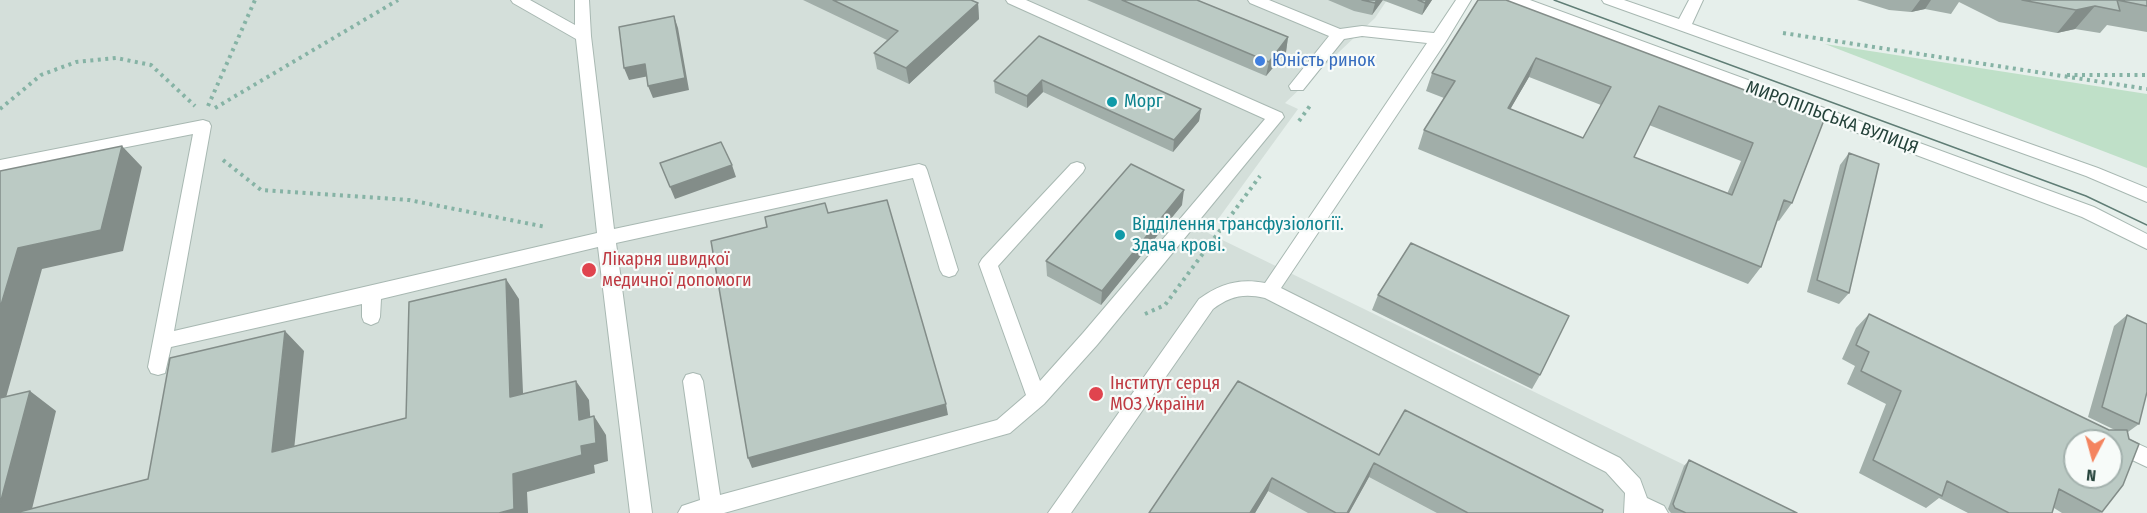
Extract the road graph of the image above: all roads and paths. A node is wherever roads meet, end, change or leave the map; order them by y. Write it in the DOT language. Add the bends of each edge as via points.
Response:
graph roads {
  1 [pos="255,0"];
  2 [pos="398,0"];
  3 [pos="518,0"];
  4 [pos="582,0"];
  5 [pos="1013,0"];
  6 [pos="1255,0"];
  7 [pos="1464,0"];
  8 [pos="1515,0"];
  9 [pos="1609,0"];
  10 [pos="1696,0"];
  11 [pos="1683,27"];
  12 [pos="1783,33"];
  13 [pos="1339,34"];
  14 [pos="583,36"];
  15 [pos="1440,39"];
  16 [pos="2053,75"];
  17 [pos="2147,75"];
  18 [pos="1297,86"];
  19 [pos="2147,89"];
  20 [pos="0,109"];
  21 [pos="204,120"];
  22 [pos="223,153"];
  23 [pos="0,166"];
  24 [pos="1077,168"];
  25 [pos="2147,195"];
  26 [pos="548,227"];
  27 [pos="606,238"];
  28 [pos="2147,242"];
  29 [pos="949,270"];
  30 [pos="1269,291"];
  31 [pos="372,294"];
  32 [pos="371,317"];
  33 [pos="163,341"];
  34 [pos="158,367"];
  35 [pos="693,381"];
  36 [pos="1037,398"];
  37 [pos="2123,446"];
  38 [pos="2147,458"];
  39 [pos="711,507"];
  40 [pos="1643,510"];
  41 [pos="641,513"];
  42 [pos="690,513"];
  43 [pos="1059,513"];
  1 -- 21 [label="path"];
  2 -- 21 [label="path"];
  3 -- 14 [label="street"];
  4 -- 14 [label="street"];
  5 -- 36 [label="street" via="1276,117"];
  6 -- 13 [label="street"];
  7 -- 15 [label="street"];
  8 -- 28 [label="street, МИРОПІЛЬСЬКА ВУЛИЦЯ" via="2078,208"];
  9 -- 11 [label="street, МИРОПІЛЬСЬКА ВУЛИЦЯ"];
  10 -- 11 [label="street"];
  11 -- 25 [label="street, МИРОПІЛЬСЬКА ВУЛИЦЯ"];
  12 -- 16 [label="path"];
  13 -- 15 [label="street" via="1362,31"];
  13 -- 18 [label="street"];
  14 -- 27 [label="street"];
  15 -- 30 [label="street"];
  16 -- 17 [label="path"];
  16 -- 19 [label="path"];
  20 -- 21 [label="path" via="41,75 76,62 116,58 151,65"];
  21 -- 23 [label="street"];
  21 -- 33 [label="street"];
  22 -- 26 [label="path" via="224,164 261,190 410,200"];
  24 -- 36 [label="street" via="988,264"];
  27 -- 29 [label="street" via="919,170"];
  27 -- 31 [label="street"];
  27 -- 41 [label="street"];
  30 -- 40 [label="street" via="1612,465 1634,487"];
  30 -- 43 [label="street" via="1248,286 1221,292 1206,304"];
  31 -- 32 [label="street"];
  31 -- 33 [label="street"];
  33 -- 34 [label="street"];
  35 -- 39 [label="street"];
  36 -- 39 [label="street" via="1003,427"];
  37 -- 38 [label="street"];
  39 -- 42 [label="street"];
}
